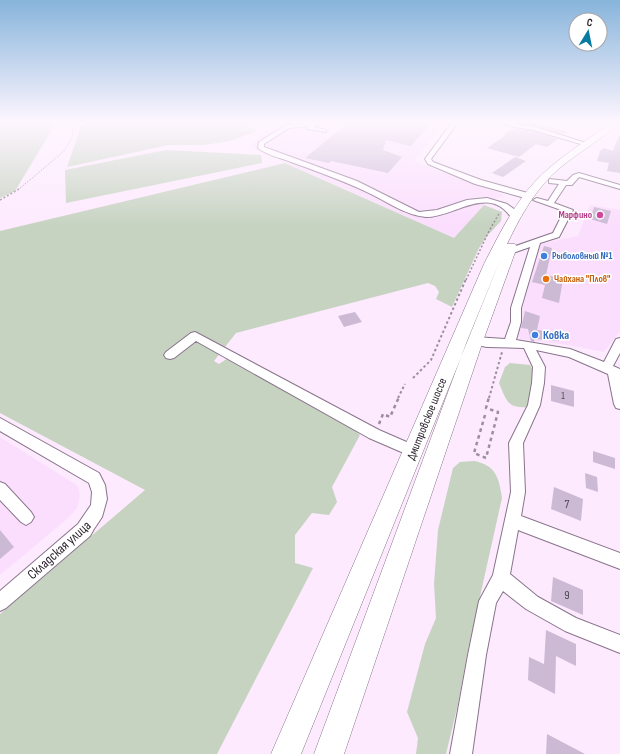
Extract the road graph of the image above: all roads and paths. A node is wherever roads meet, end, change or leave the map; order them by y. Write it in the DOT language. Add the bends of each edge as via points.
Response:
graph roads {
  1 [pos="59,156"];
  2 [pos="282,156"];
  3 [pos="431,156"];
  4 [pos="571,156"];
  5 [pos="580,156"];
  6 [pos="552,181"];
  7 [pos="563,184"];
  8 [pos="620,187"];
  9 [pos="536,199"];
  10 [pos="0,200"];
  11 [pos="495,202"];
  12 [pos="504,205"];
  13 [pos="515,217"];
  14 [pos="536,242"];
  15 [pos="510,251"];
  16 [pos="474,341"];
  17 [pos="620,342"];
  18 [pos="506,343"];
  19 [pos="528,345"];
  20 [pos="170,355"];
  21 [pos="613,372"];
  22 [pos="413,378"];
  23 [pos="405,384"];
  24 [pos="620,404"];
  25 [pos="485,414"];
  26 [pos="0,424"];
  27 [pos="374,434"];
  28 [pos="413,451"];
  29 [pos="0,489"];
  30 [pos="26,517"];
  31 [pos="512,520"];
  32 [pos="620,561"];
  33 [pos="501,578"];
  34 [pos="0,602"];
  35 [pos="620,644"];
  36 [pos="286,754"];
  37 [pos="329,754"];
  38 [pos="461,754"];
  1 -- 10 [label="path" via="22,189"];
  2 -- 11 [label="street" via="354,184 418,214 439,213 474,200"];
  3 -- 9 [label="street" via="428,160 430,163 478,182"];
  4 -- 9 [label="highway, Дмитровское шоссе" via="549,174"];
  5 -- 6 [label="highway, Дмитровское шоссе"];
  6 -- 7 [label="street"];
  6 -- 9 [label="highway, Дмитровское шоссе"];
  7 -- 8 [label="street" via="569,183 579,175"];
  7 -- 9 [label="street"];
  9 -- 11 [label="street"];
  9 -- 13 [label="highway, Дмитровское шоссе"];
  9 -- 14 [label="street" via="569,210 556,235"];
  9 -- 15 [label="highway, Дмитровское шоссе"];
  11 -- 12 [label="street"];
  12 -- 13 [label="street"];
  12 -- 22 [label="path" via="489,231 431,360"];
  13 -- 28 [label="highway, Дмитровское шоссе" via="491,264"];
  14 -- 15 [label="street"];
  14 -- 18 [label="street" via="516,308 516,322"];
  15 -- 16 [label="highway, Дмитровское шоссе"];
  16 -- 18 [label="street" via="488,344"];
  16 -- 37 [label="highway, Дмитровское шоссе"];
  17 -- 21 [label="street"];
  18 -- 19 [label="street"];
  18 -- 25 [label="path" via="486,408 498,412 486,458 474,453"];
  19 -- 21 [label="street" via="580,356"];
  19 -- 31 [label="street" via="539,367 534,405 516,443 518,492"];
  20 -- 27 [label="street" via="195,336"];
  21 -- 24 [label="street"];
  23 -- 27 [label="path" via="390,417 384,414"];
  26 -- 34 [label="street, Складская улица" via="94,478 100,487 97,508 84,530"];
  27 -- 28 [label="street"];
  28 -- 36 [label="highway, Дмитровское шоссе"];
  29 -- 30 [label="street"];
  31 -- 32 [label="street"];
  31 -- 33 [label="street"];
  33 -- 35 [label="street" via="532,603 571,625"];
  33 -- 38 [label="street" via="488,600"];
}
